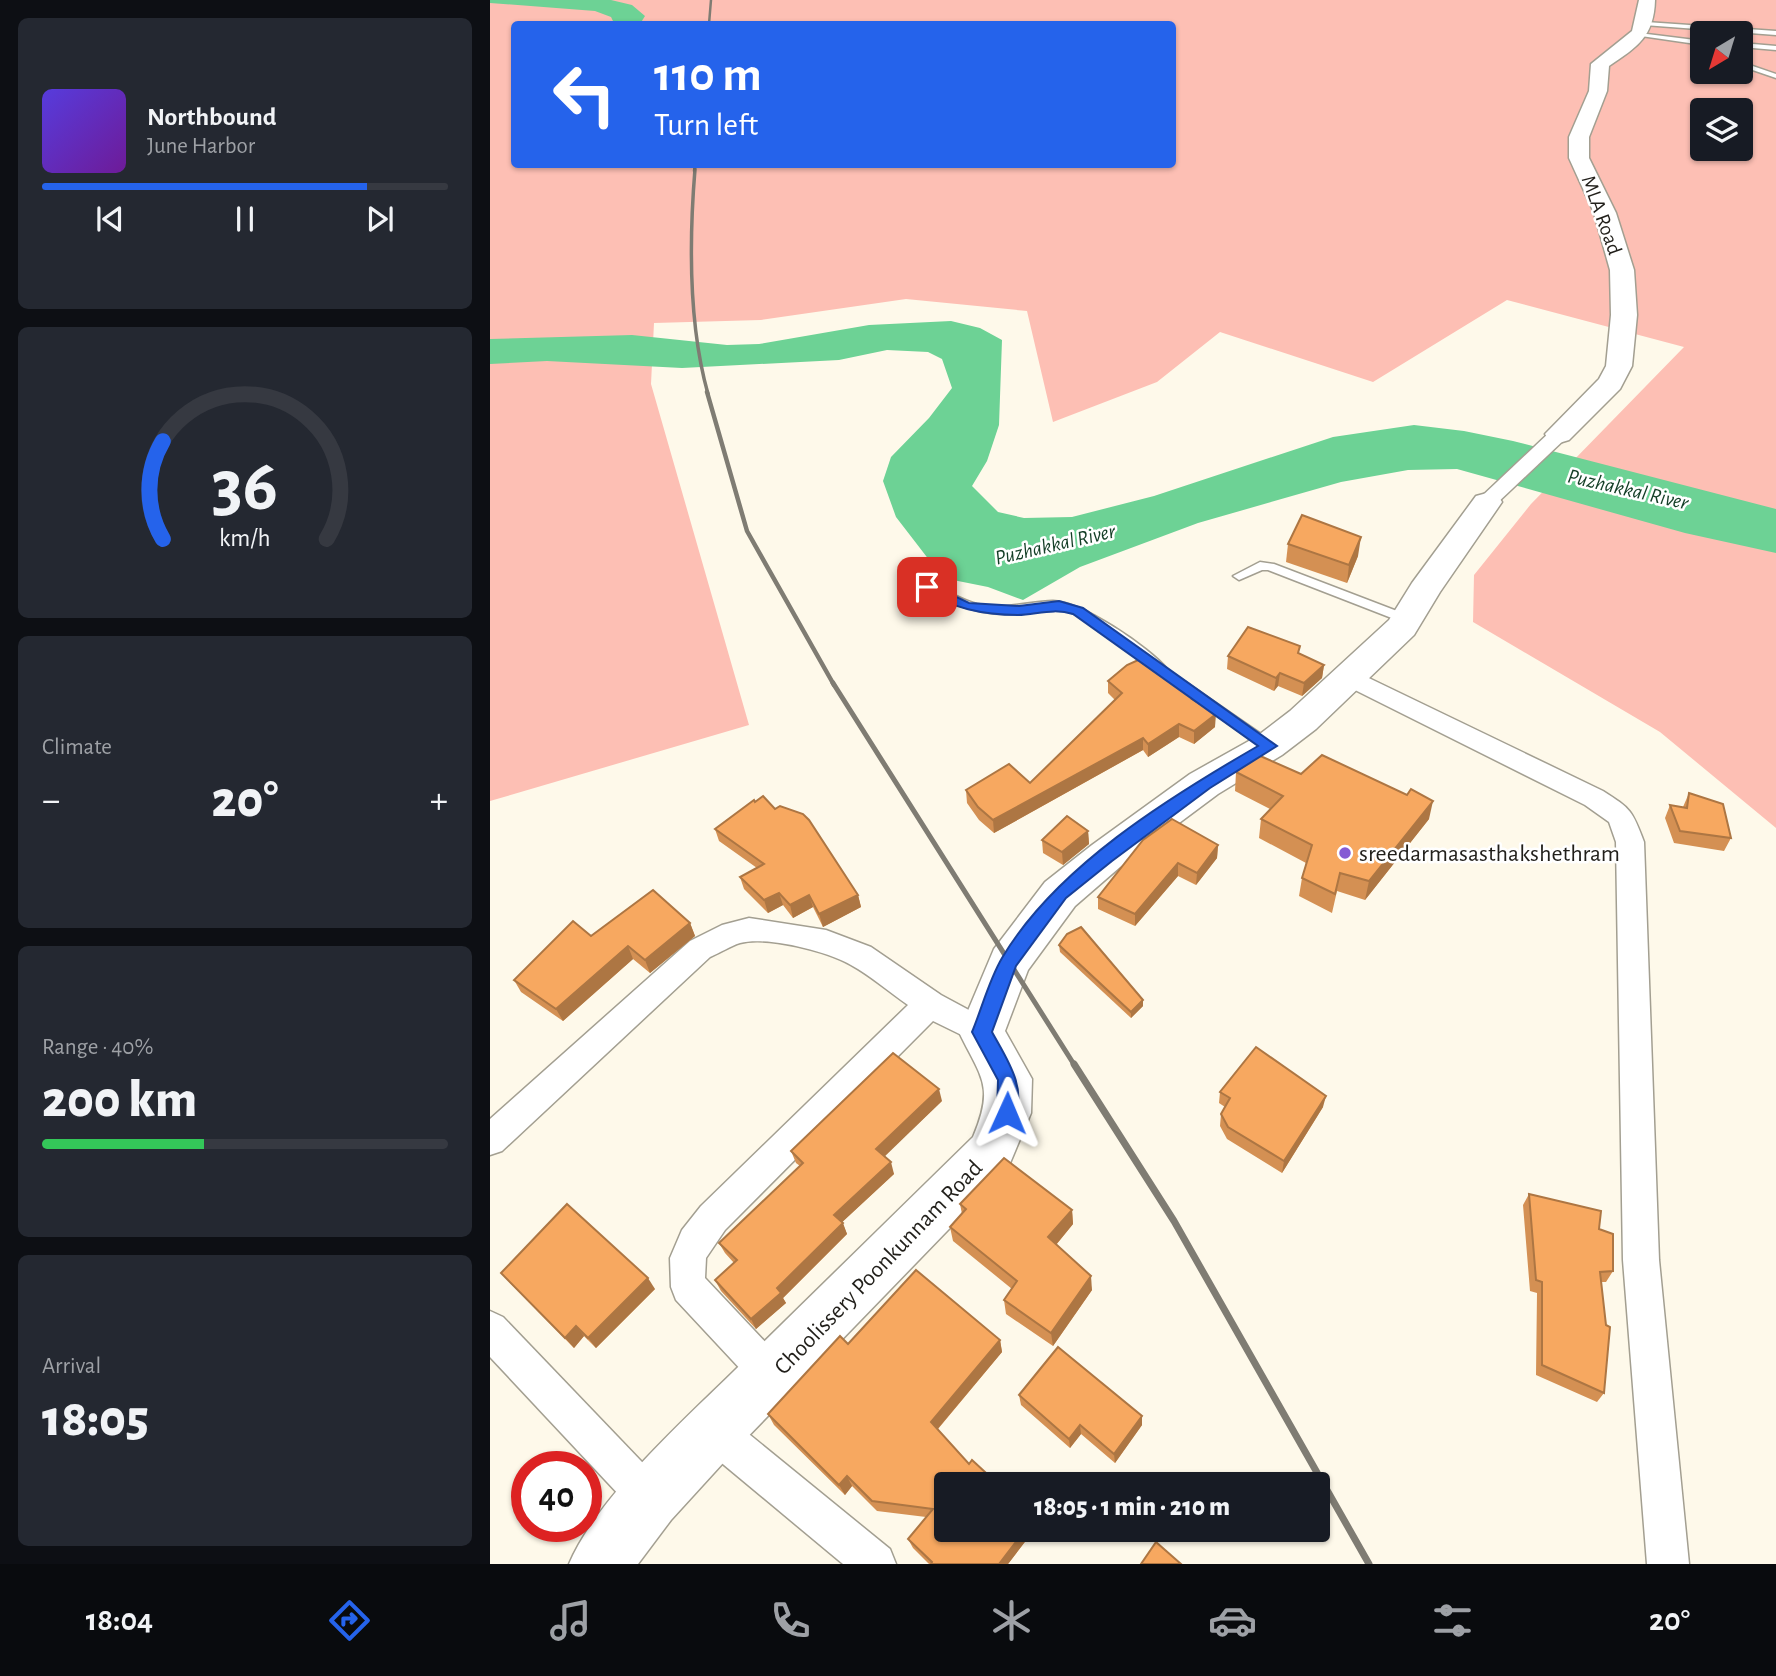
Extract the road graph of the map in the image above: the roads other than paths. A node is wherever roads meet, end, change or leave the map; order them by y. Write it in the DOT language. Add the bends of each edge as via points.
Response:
graph roads {
  1 [pos="1647,0"];
  2 [pos="1643,29"];
  3 [pos="1776,33"];
  4 [pos="1673,41"];
  5 [pos="1690,42"];
  6 [pos="1754,46"];
  7 [pos="1690,47"];
  8 [pos="1776,48"];
  9 [pos="1754,68"];
  10 [pos="1776,76"];
  11 [pos="1559,434"];
  12 [pos="1488,502"];
  13 [pos="904,573"];
  14 [pos="1239,576"];
  15 [pos="1406,619"];
  16 [pos="1348,676"];
  17 [pos="1269,746"];
  18 [pos="930,1003"];
  19 [pos="982,1032"];
  20 [pos="490,1140"];
  21 [pos="490,1330"];
  22 [pos="772,1376"];
  23 [pos="714,1431"];
  24 [pos="650,1499"];
  25 [pos="600,1564"];
  26 [pos="875,1564"];
  27 [pos="1668,1564"];
  1 -- 2 [label="street"];
  2 -- 3 [label="lane"];
  2 -- 4 [label="lane"];
  2 -- 11 [label="street, MLA Road" via="1600,64 1598,91 1579,137 1579,158 1605,213 1622,270 1619,366 1610,383"];
  4 -- 5 [label="lane"];
  4 -- 7 [label="lane"];
  6 -- 8 [label="lane"];
  9 -- 10 [label="lane"];
  11 -- 12 [label="street"];
  12 -- 15 [label="street"];
  13 -- 17 [label="lane" via="968,607 1019,610 1059,605 1078,611"];
  14 -- 15 [label="lane" via="1260,566 1270,567"];
  15 -- 16 [label="street"];
  16 -- 17 [label="street"];
  16 -- 27 [label="street" via="1594,798 1621,816 1630,842 1641,1260"];
  17 -- 19 [label="street" via="1204,784 1060,894 1009,962"];
  18 -- 19 [label="street"];
  18 -- 20 [label="street" via="861,956 826,942 771,932 732,933 701,949 668,976"];
  18 -- 22 [label="street" via="713,1218 691,1249 684,1269 689,1287"];
  19 -- 22 [label="street, Choolissery Poonkunnam Road" via="1008,1079 1007,1113 991,1152"];
  21 -- 24 [label="street"];
  22 -- 23 [label="street, Choolissery Poonkunnam Road"];
  23 -- 24 [label="street, Choolissery Poonkunnam Road"];
  23 -- 26 [label="street"];
  24 -- 25 [label="street, Choolissery Poonkunnam Road"];
}
